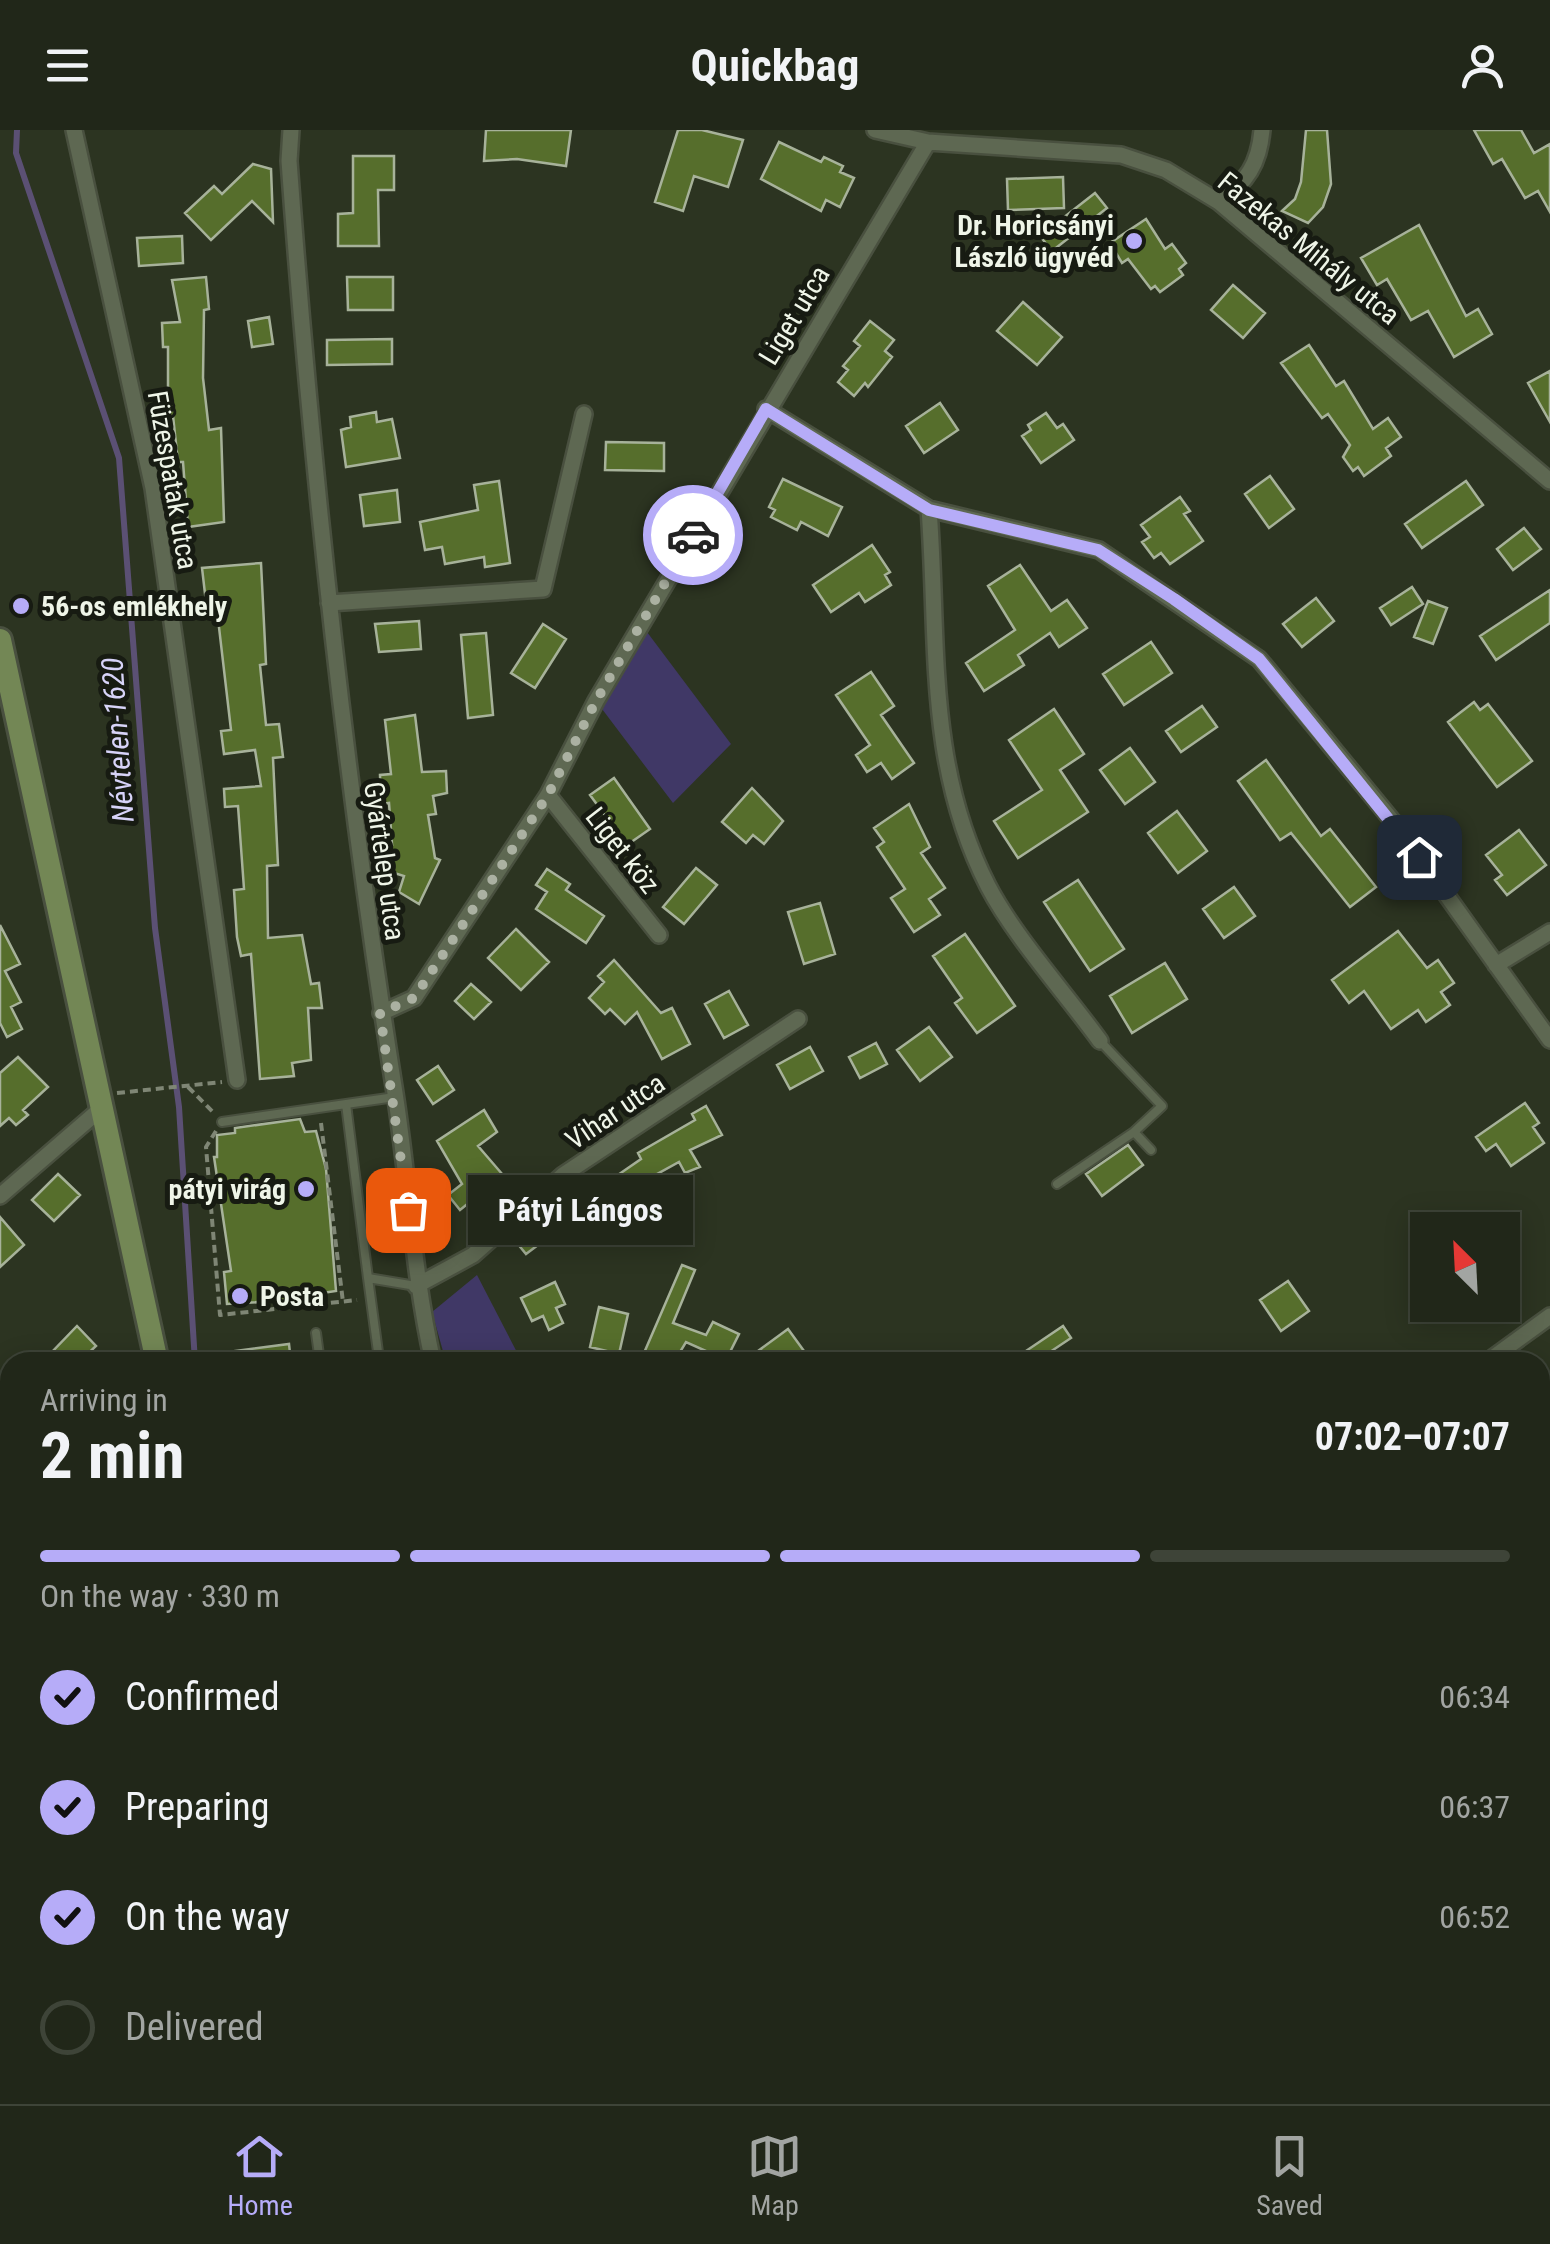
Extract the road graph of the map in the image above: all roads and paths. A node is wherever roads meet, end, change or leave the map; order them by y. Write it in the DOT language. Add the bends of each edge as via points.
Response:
graph roads {
  1 [pos="74,130"];
  2 [pos="291,130"];
  3 [pos="875,130"];
  4 [pos="1014,130"];
  5 [pos="1262,130"];
  6 [pos="928,142"];
  7 [pos="1013,149"];
  8 [pos="1220,202"];
  9 [pos="766,409"];
  10 [pos="584,414"];
  11 [pos="1550,482"];
  12 [pos="929,510"];
  13 [pos="330,603"];
  14 [pos="0,640"];
  15 [pos="4,674"];
  16 [pos="548,795"];
  17 [pos="1550,932"];
  18 [pos="659,935"];
  19 [pos="1496,966"];
  20 [pos="380,1013"];
  21 [pos="798,1019"];
  22 [pos="1550,1040"];
  23 [pos="1100,1041"];
  24 [pos="237,1080"];
  25 [pos="188,1086"];
  26 [pos="395,1097"];
  27 [pos="346,1104"];
  28 [pos="103,1107"];
  29 [pos="319,1108"];
  30 [pos="222,1122"];
  31 [pos="1134,1132"];
  32 [pos="1151,1150"];
  33 [pos="1057,1184"];
  34 [pos="0,1196"];
  35 [pos="368,1278"];
  36 [pos="416,1286"];
  37 [pos="371,1298"];
  38 [pos="343,1302"];
  39 [pos="1550,1316"];
  40 [pos="316,1333"];
  41 [pos="155,1352"];
  42 [pos="319,1352"];
  43 [pos="378,1352"];
  44 [pos="430,1352"];
  45 [pos="1501,1352"];
  1 -- 24 [label="street, Füzespatak utca" via="154,488"];
  2 -- 13 [label="street, Gyártelep utca" via="306,386"];
  3 -- 6 [label="street, Fazekas Mihály utca"];
  4 -- 7 [label="street"];
  5 -- 8 [label="street" via="1260,155 1244,185"];
  6 -- 7 [label="street, Fazekas Mihály utca"];
  6 -- 9 [label="street, Liget utca"];
  7 -- 8 [label="street, Fazekas Mihály utca" via="1121,155 1166,170"];
  8 -- 11 [label="street, Fazekas Mihály utca"];
  9 -- 12 [label="street"];
  9 -- 16 [label="street, Liget utca"];
  10 -- 13 [label="street" via="543,589"];
  12 -- 19 [label="street" via="1098,550 1259,659 1400,830"];
  12 -- 23 [label="street" via="936,698 966,837 989,889"];
  13 -- 20 [label="street, Gyártelep utca"];
  14 -- 15 [label="street"];
  15 -- 28 [label="street"];
  16 -- 18 [label="street, Liget köz"];
  16 -- 20 [label="street, Liget utca" via="414,998"];
  17 -- 19 [label="street"];
  19 -- 22 [label="street"];
  20 -- 26 [label="street, Gyártelep utca"];
  21 -- 36 [label="street, Vihar utca" via="563,1175 473,1254"];
  23 -- 31 [label="lane" via="1162,1106"];
  24 -- 25 [label="path"];
  25 -- 28 [label="path" via="115,1093"];
  25 -- 30 [label="path"];
  26 -- 27 [label="lane"];
  26 -- 36 [label="street, Gyártelep utca"];
  27 -- 29 [label="lane"];
  27 -- 35 [label="lane"];
  28 -- 34 [label="street"];
  28 -- 41 [label="street"];
  29 -- 30 [label="lane"];
  29 -- 38 [label="path"];
  30 -- 38 [label="path" via="206,1147 220,1316"];
  31 -- 32 [label="lane"];
  31 -- 33 [label="lane"];
  35 -- 36 [label="lane"];
  35 -- 37 [label="lane"];
  36 -- 44 [label="street, Gyártelep utca"];
  37 -- 38 [label="path"];
  37 -- 43 [label="lane"];
  39 -- 45 [label="street"];
  40 -- 42 [label="lane"];
}
